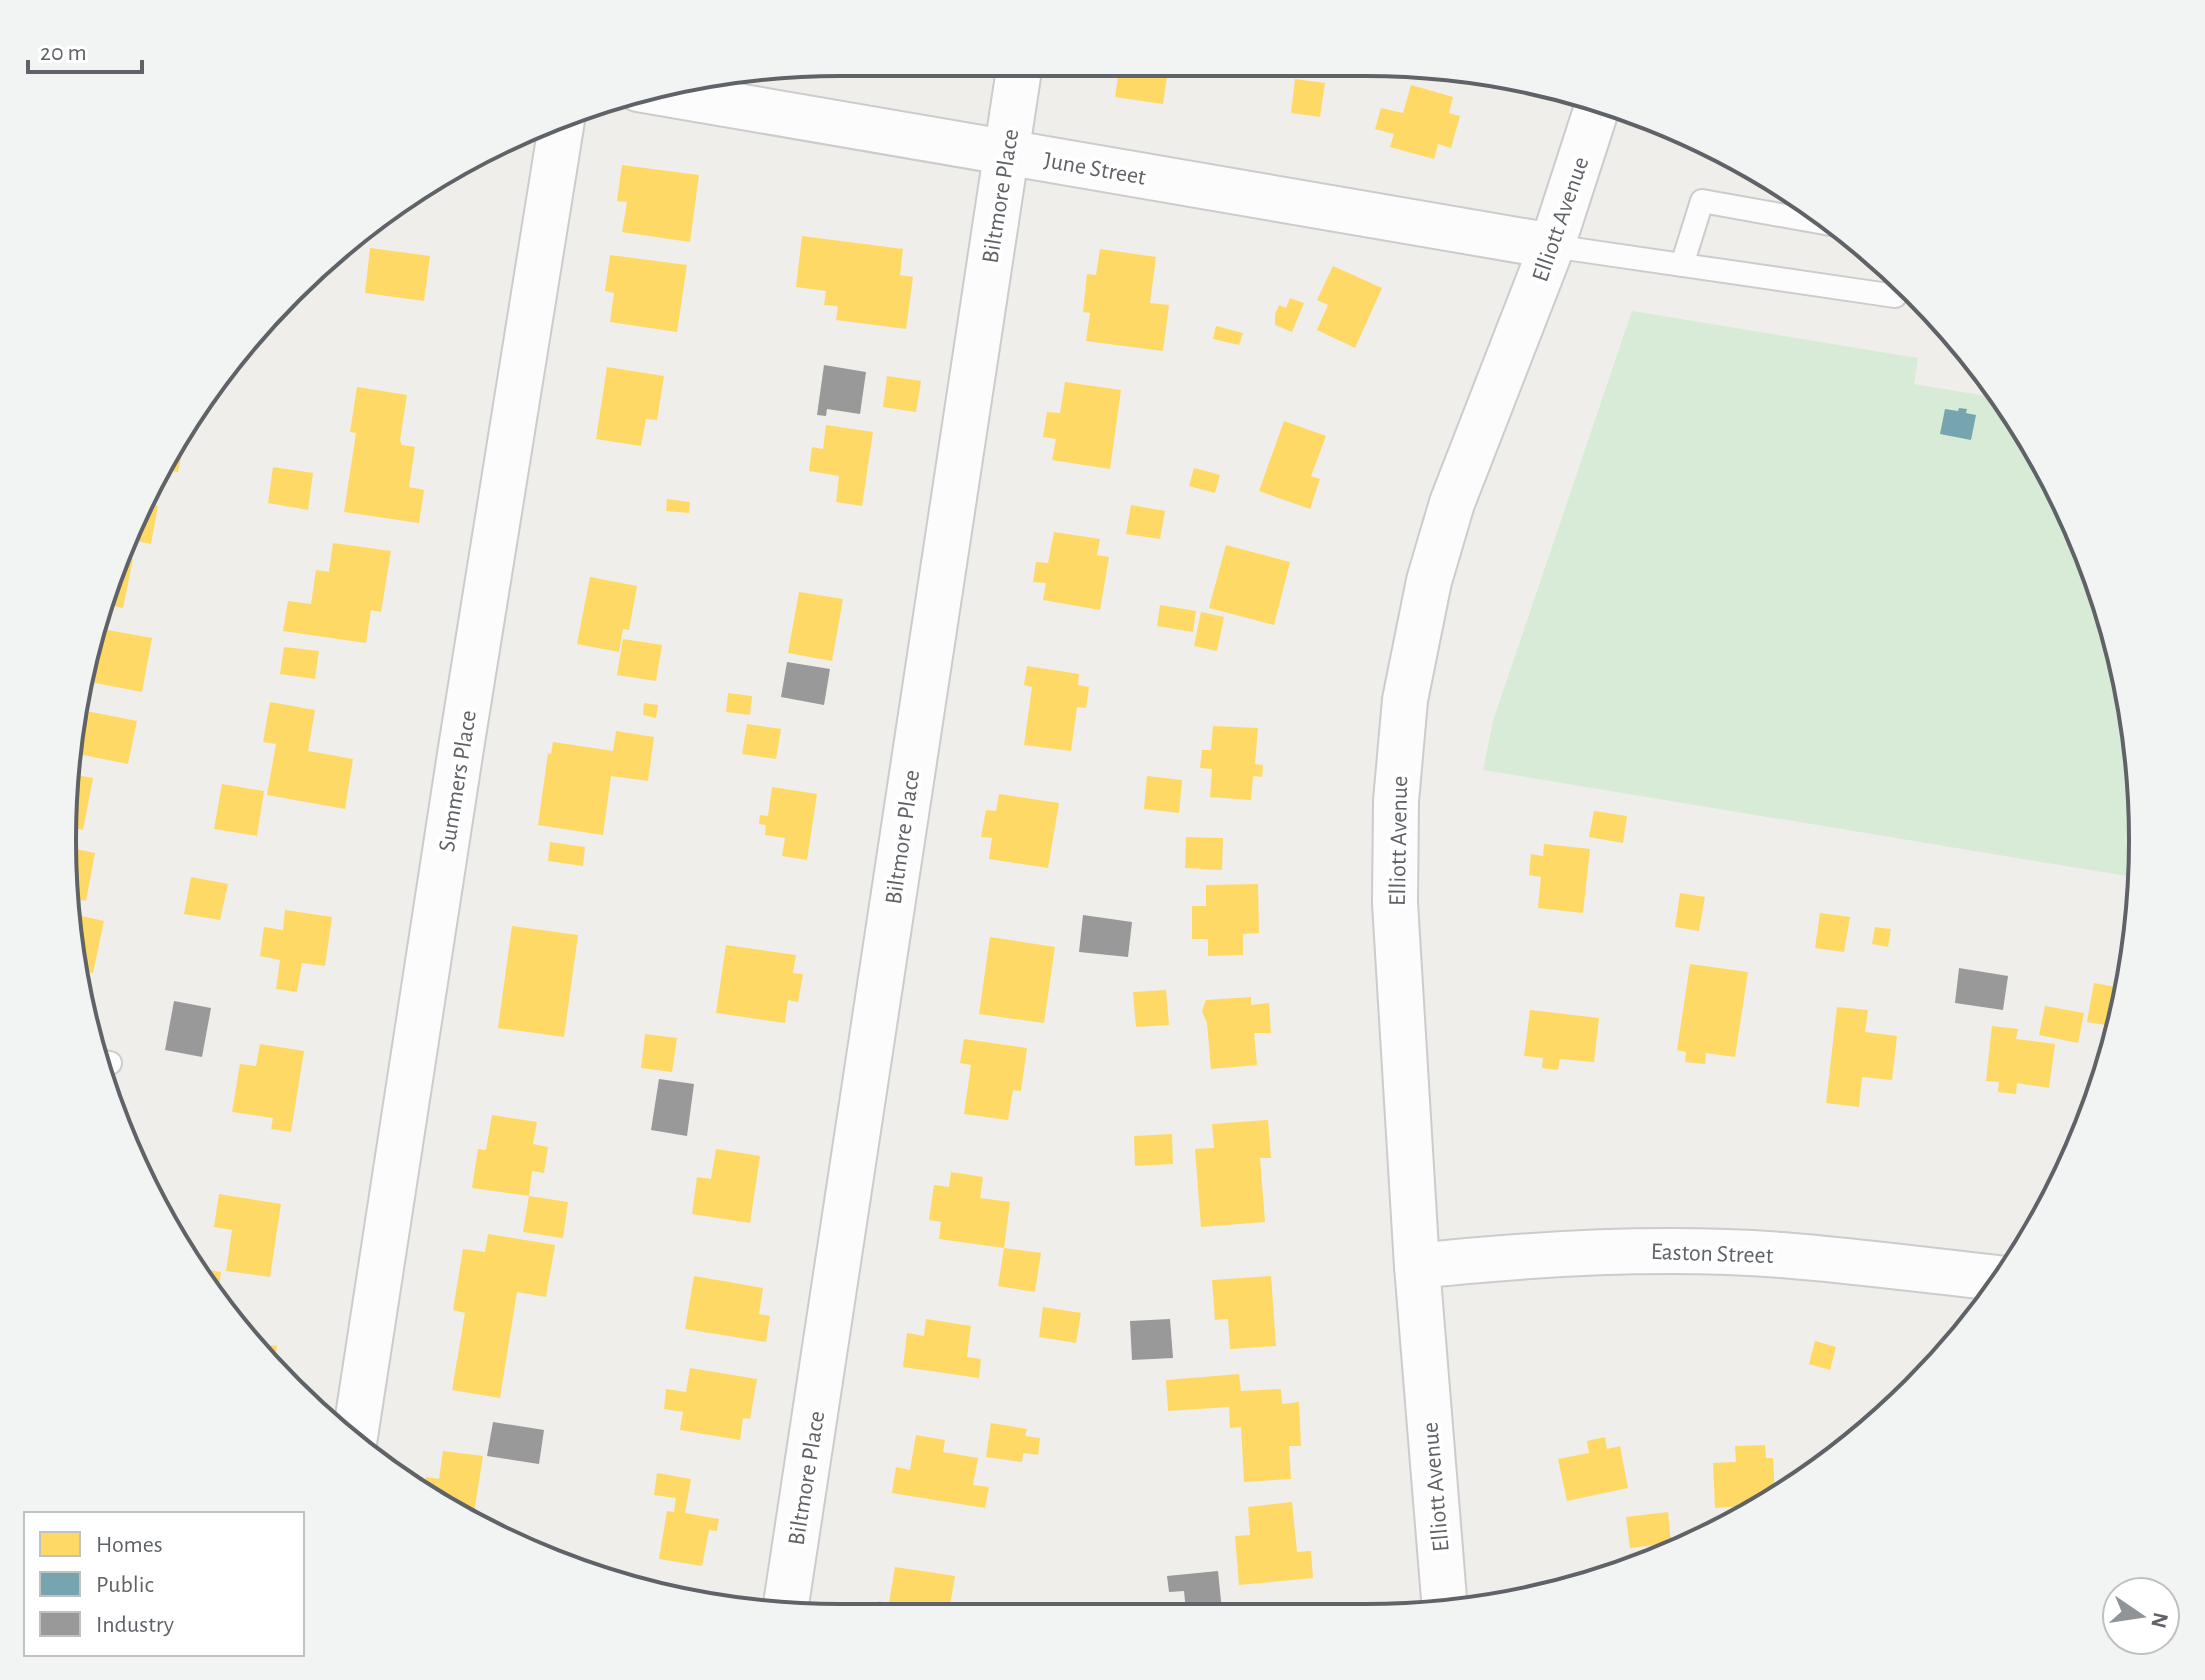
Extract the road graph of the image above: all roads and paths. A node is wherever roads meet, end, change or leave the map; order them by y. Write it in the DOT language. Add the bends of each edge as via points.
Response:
graph roads {
  1 [pos="1018,76"];
  2 [pos="673,95"];
  3 [pos="1595,112"];
  4 [pos="560,129"];
  5 [pos="1007,153"];
  6 [pos="1811,221"];
  7 [pos="1552,246"];
  8 [pos="1682,265"];
  9 [pos="1896,291"];
  10 [pos="1417,1266"];
  11 [pos="1991,1277"];
  12 [pos="356,1430"];
  13 [pos="1444,1599"];
  14 [pos="786,1602"];
  1 -- 5 [label="street, Biltmore Place"];
  2 -- 5 [label="street, June Street"];
  3 -- 7 [label="street, Elliott Avenue"];
  4 -- 12 [label="street, Summers Place"];
  5 -- 7 [label="street, June Street"];
  5 -- 14 [label="street, Biltmore Place"];
  6 -- 8 [label="lane" via="1702,201"];
  7 -- 8 [label="lane"];
  7 -- 10 [label="street, Elliott Avenue" via="1452,503 1429,581 1405,700 1396,801 1395,903"];
  8 -- 9 [label="lane" via="1895,296"];
  10 -- 11 [label="street, Easton Street" via="1650,1250 1781,1255"];
  10 -- 13 [label="street, Elliott Avenue"];
}
